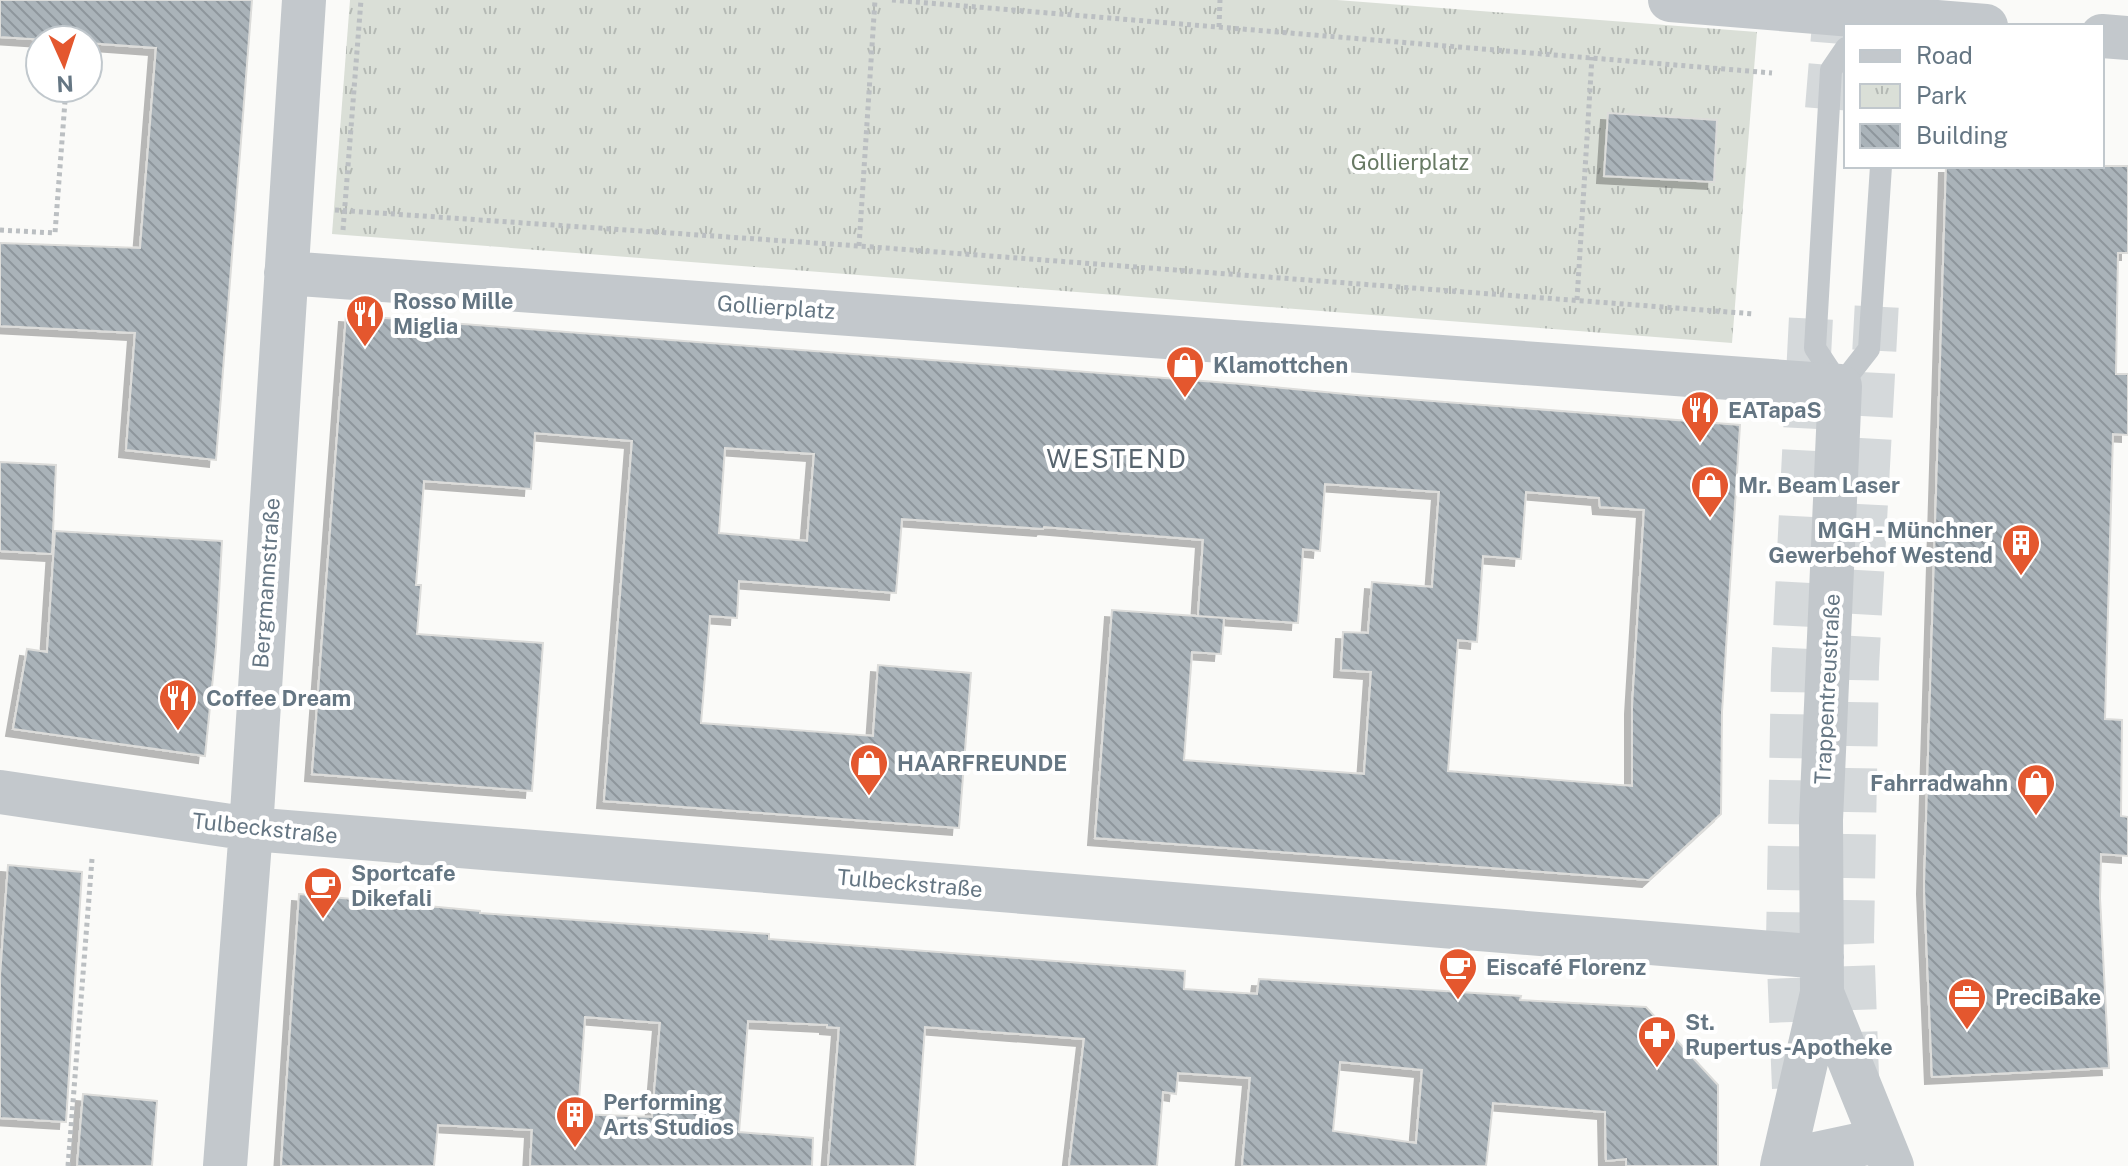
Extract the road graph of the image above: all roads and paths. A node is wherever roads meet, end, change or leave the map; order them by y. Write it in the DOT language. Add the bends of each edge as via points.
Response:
graph roads {
  1 [pos="304,0"];
  2 [pos="361,0"];
  3 [pos="875,0"];
  4 [pos="892,0"];
  5 [pos="1220,0"];
  6 [pos="1670,0"];
  7 [pos="1862,23"];
  8 [pos="1903,24"];
  9 [pos="1219,27"];
  10 [pos="2104,36"];
  11 [pos="2128,38"];
  12 [pos="1844,50"];
  13 [pos="1592,57"];
  14 [pos="1772,73"];
  15 [pos="65,104"];
  16 [pos="1881,168"];
  17 [pos="290,206"];
  18 [pos="344,210"];
  19 [pos="0,230"];
  20 [pos="859,246"];
  21 [pos="286,273"];
  22 [pos="340,276"];
  23 [pos="1577,300"];
  24 [pos="1755,314"];
  25 [pos="1840,386"];
  26 [pos="0,792"];
  27 [pos="251,829"];
  28 [pos="92,859"];
  29 [pos="1822,975"];
  30 [pos="1886,1153"];
  31 [pos="1783,1163"];
  32 [pos="68,1166"];
  33 [pos="225,1166"];
  1 -- 17 [label="street, Bergmannstraße"];
  2 -- 18 [label="path"];
  3 -- 20 [label="path"];
  4 -- 9 [label="path"];
  5 -- 9 [label="path"];
  6 -- 7 [label="street"];
  7 -- 8 [label="street"];
  9 -- 13 [label="path"];
  10 -- 11 [label="street"];
  12 -- 25 [label="lane" via="1831,70 1815,348"];
  13 -- 14 [label="path"];
  13 -- 23 [label="path"];
  15 -- 19 [label="path" via="55,233"];
  16 -- 25 [label="lane" via="1869,349"];
  17 -- 18 [label="path"];
  17 -- 21 [label="street, Bergmannstraße"];
  18 -- 20 [label="path"];
  18 -- 22 [label="path"];
  20 -- 23 [label="path"];
  21 -- 22 [label="street, Gollierplatz"];
  21 -- 27 [label="street, Bergmannstraße"];
  22 -- 25 [label="street, Gollierplatz"];
  23 -- 24 [label="path"];
  25 -- 29 [label="street, Trappentreustraße" via="1821,820"];
  26 -- 27 [label="street, Tulbeckstraße"];
  27 -- 29 [label="street, Tulbeckstraße"];
  27 -- 33 [label="street, Bergmannstraße"];
  28 -- 32 [label="path"];
  29 -- 30 [label="street, Trappentreustraße"];
  29 -- 31 [label="street, Trappentreustraße"];
  30 -- 31 [label="street, Trappentreustraße"];
}
